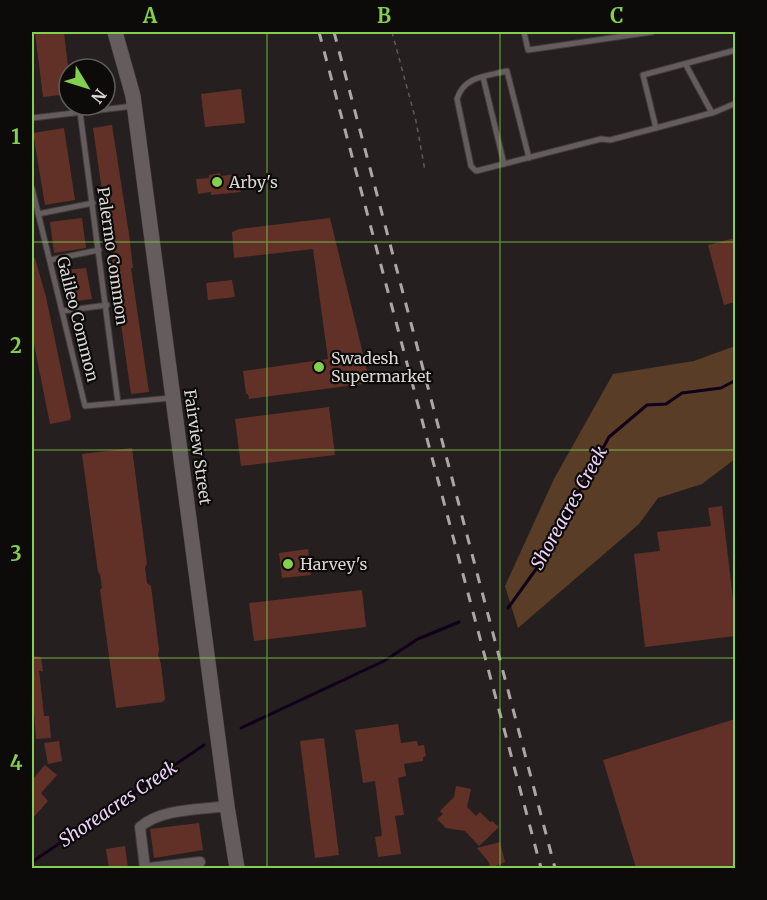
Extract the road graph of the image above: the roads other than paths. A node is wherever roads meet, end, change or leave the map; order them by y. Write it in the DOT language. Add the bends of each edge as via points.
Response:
graph roads {
  1 [pos="115,32"];
  2 [pos="524,32"];
  3 [pos="652,32"];
  4 [pos="735,50"];
  5 [pos="686,65"];
  6 [pos="483,77"];
  7 [pos="735,103"];
  8 [pos="135,106"];
  9 [pos="117,108"];
  10 [pos="712,113"];
  11 [pos="57,115"];
  12 [pos="81,117"];
  13 [pos="32,118"];
  14 [pos="656,128"];
  15 [pos="529,158"];
  16 [pos="504,164"];
  17 [pos="32,188"];
  18 [pos="93,203"];
  19 [pos="38,214"];
  20 [pos="99,250"];
  21 [pos="50,260"];
  22 [pos="107,305"];
  23 [pos="63,311"];
  24 [pos="173,397"];
  25 [pos="118,403"];
  26 [pos="227,806"];
  27 [pos="200,862"];
  28 [pos="146,868"];
  29 [pos="237,868"];
  1 -- 8 [label="main road, Fairview Street"];
  2 -- 3 [label="lane" via="528,50"];
  4 -- 5 [label="lane"];
  5 -- 10 [label="lane"];
  5 -- 14 [label="lane" via="643,75"];
  6 -- 15 [label="lane" via="507,71"];
  6 -- 16 [label="lane"];
  6 -- 16 [label="lane" via="468,81 457,99 471,166 476,171"];
  7 -- 10 [label="lane"];
  8 -- 9 [label="lane"];
  8 -- 24 [label="main road, Fairview Street"];
  10 -- 14 [label="lane"];
  11 -- 13 [label="lane"];
  12 -- 18 [label="lane, Palermo Common"];
  14 -- 15 [label="lane"];
  15 -- 16 [label="lane"];
  17 -- 19 [label="lane, Galileo Common"];
  18 -- 19 [label="lane"];
  18 -- 20 [label="lane, Palermo Common"];
  19 -- 21 [label="lane, Galileo Common"];
  20 -- 21 [label="lane"];
  20 -- 22 [label="lane, Palermo Common"];
  21 -- 23 [label="lane, Galileo Common"];
  22 -- 23 [label="lane"];
  22 -- 25 [label="lane, Palermo Common"];
  23 -- 25 [label="lane, Galileo Common" via="86,406"];
  24 -- 25 [label="lane, Galileo Common"];
  24 -- 26 [label="main road, Fairview Street"];
  26 -- 28 [label="street" via="179,812 140,826"];
  26 -- 29 [label="main road, Fairview Street"];
  27 -- 28 [label="street"];
}
